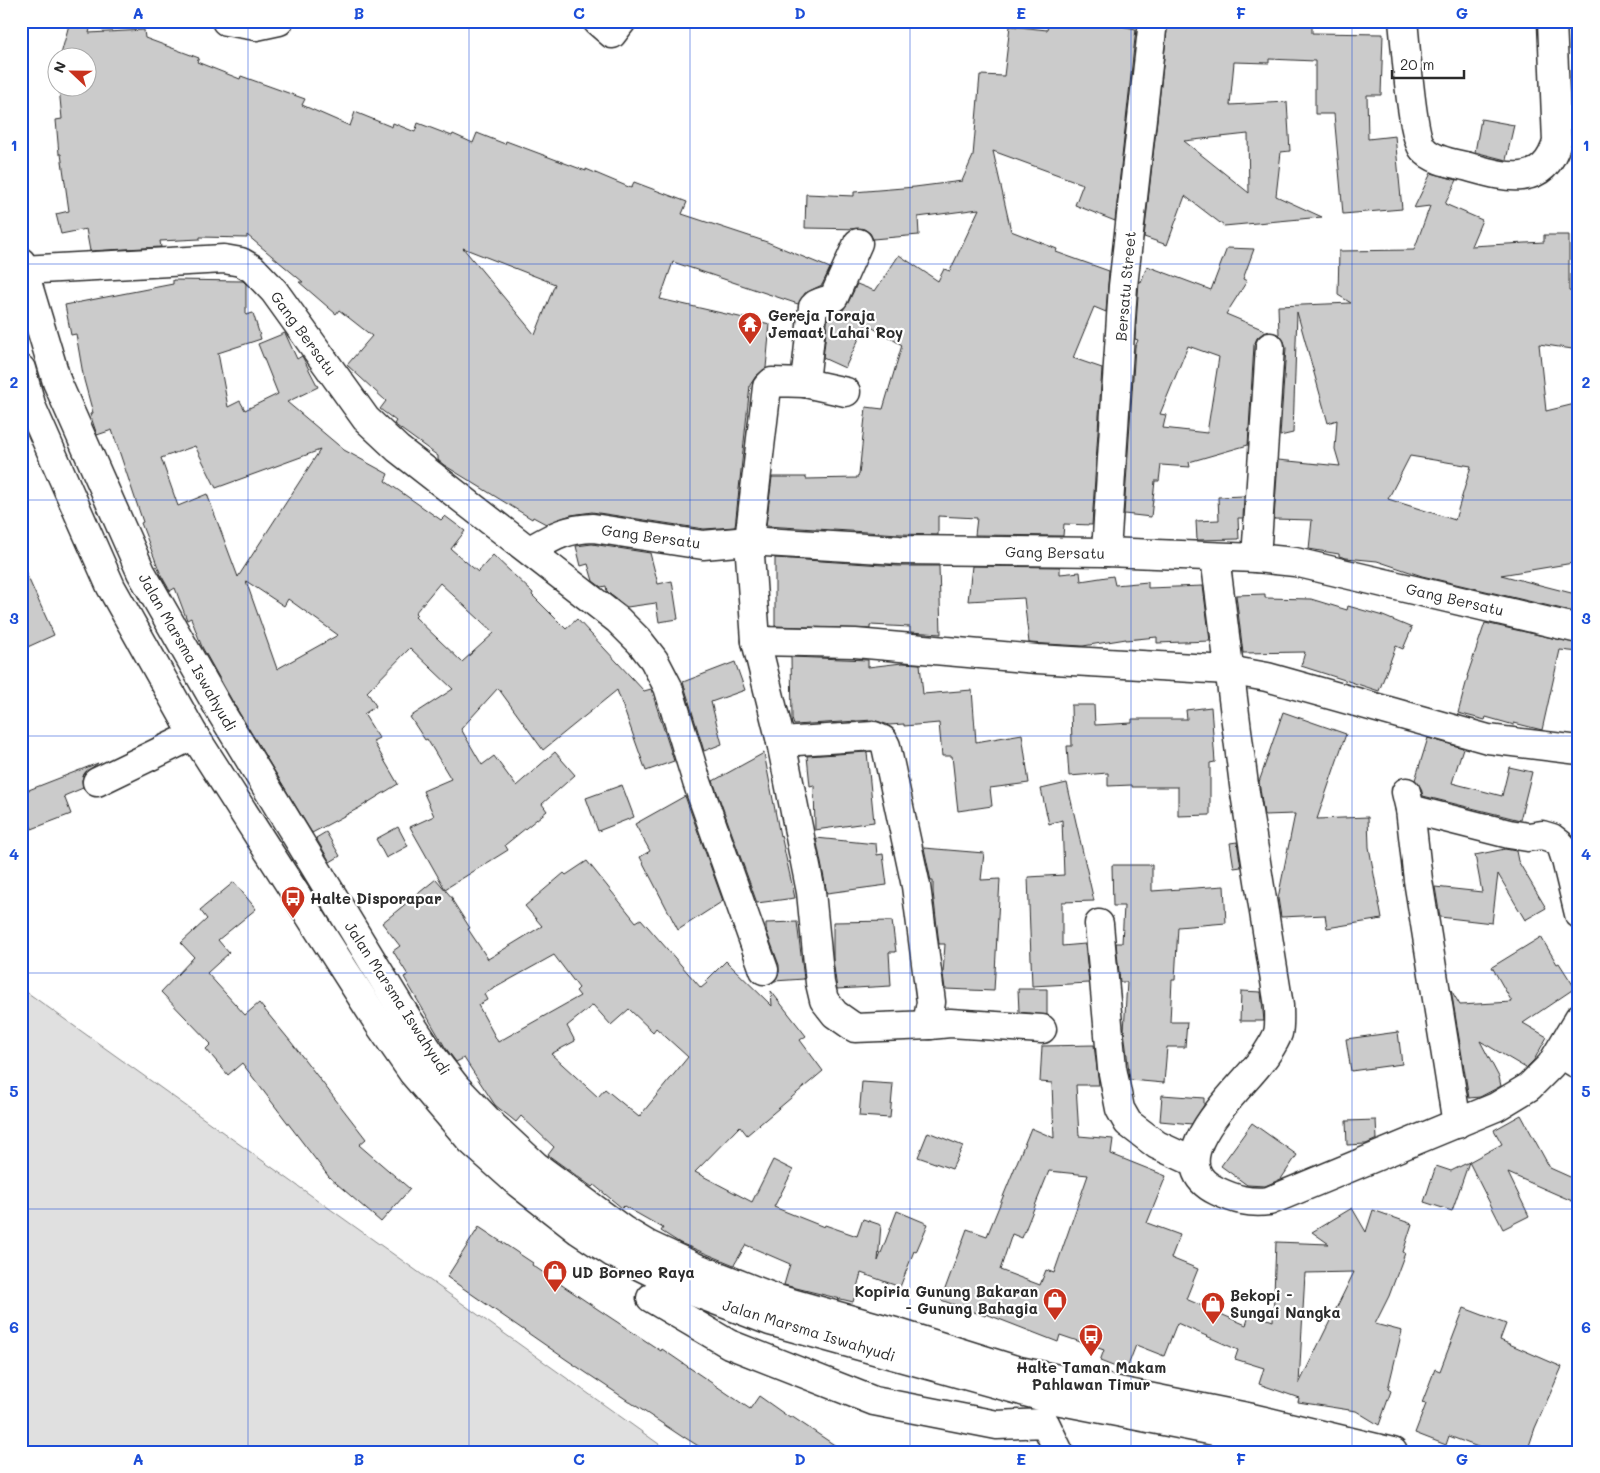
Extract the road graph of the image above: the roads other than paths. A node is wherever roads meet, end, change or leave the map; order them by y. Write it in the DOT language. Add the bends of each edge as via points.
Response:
graph roads {
  1 [pos="226,21"];
  2 [pos="280,21"];
  3 [pos="597,21"];
  4 [pos="622,21"];
  5 [pos="1153,21"];
  6 [pos="1403,21"];
  7 [pos="1552,21"];
  8 [pos="858,243"];
  9 [pos="22,266"];
  10 [pos="1270,347"];
  11 [pos="21,369"];
  12 [pos="805,383"];
  13 [pos="846,392"];
  14 [pos="749,540"];
  15 [pos="530,550"];
  16 [pos="1106,552"];
  17 [pos="1215,557"];
  18 [pos="1256,558"];
  19 [pos="1579,628"];
  20 [pos="756,641"];
  21 [pos="1228,670"];
  22 [pos="194,735"];
  23 [pos="781,742"];
  24 [pos="1579,750"];
  25 [pos="97,782"];
  26 [pos="1570,845"];
  27 [pos="1579,914"];
  28 [pos="1099,924"];
  29 [pos="764,970"];
  30 [pos="1579,1018"];
  31 [pos="930,1025"];
  32 [pos="1042,1029"];
  33 [pos="1569,1059"];
  34 [pos="1457,1124"];
  35 [pos="1194,1162"];
  36 [pos="651,1298"];
  37 [pos="1051,1401"];
  38 [pos="1038,1452"];
  39 [pos="1059,1452"];
  40 [pos="1303,1452"];
  41 [pos="1393,1452"];
  1 -- 2 [label="main road" via="256,26"];
  3 -- 4 [label="main road" via="612,34"];
  5 -- 16 [label="main road, Bersatu Street" via="1124,286"];
  6 -- 7 [label="main road" via="1415,127 1423,149 1432,156 1517,177 1534,173 1546,165 1557,142"];
  8 -- 12 [label="main road" via="834,296 813,307"];
  9 -- 15 [label="main road, Gang Bersatu" via="224,259 241,262 253,269 274,291 366,419 398,448"];
  9 -- 37 [label="main road, Jalan Marsma Iswahyudi" via="57,382 140,572 222,714 407,1018 456,1087 536,1166 648,1245 777,1299 1019,1371"];
  10 -- 18 [label="main road"];
  11 -- 22 [label="main road, Jalan Marsma Iswahyudi" via="32,408 111,587"];
  12 -- 13 [label="main road"];
  12 -- 14 [label="main road" via="777,381 767,387"];
  14 -- 15 [label="main road, Gang Bersatu" via="703,545 592,528 561,533"];
  14 -- 16 [label="main road, Gang Bersatu" via="899,550"];
  14 -- 20 [label="main road"];
  15 -- 29 [label="main road, Gang Bersatu" via="618,620 654,660 668,687 697,782"];
  16 -- 17 [label="main road, Gang Bersatu"];
  17 -- 18 [label="main road, Gang Bersatu"];
  17 -- 21 [label="main road"];
  18 -- 19 [label="main road, Gang Bersatu" via="1295,562"];
  20 -- 21 [label="main road" via="854,643 1037,659"];
  20 -- 23 [label="main road"];
  21 -- 24 [label="main road" via="1267,677 1488,739"];
  21 -- 35 [label="main road" via="1279,1006 1278,1033 1267,1054 1199,1140"];
  22 -- 25 [label="main road"];
  22 -- 37 [label="main road, Jalan Marsma Iswahyudi" via="413,1073 471,1141 578,1230 613,1254 653,1274 736,1309"];
  23 -- 31 [label="main road" via="811,892 824,1000 835,1014 855,1028"];
  23 -- 31 [label="main road" via="864,736 883,740 916,886 931,1002"];
  26 -- 27 [label="main road" via="1566,860"];
  26 -- 34 [label="main road" via="1542,835 1509,834 1408,800"];
  28 -- 35 [label="main road" via="1112,1068 1120,1110 1128,1123 1157,1145"];
  30 -- 33 [label="main road"];
  31 -- 32 [label="main road" via="950,1023"];
  33 -- 34 [label="main road" via="1551,1065 1529,1087 1496,1107"];
  34 -- 35 [label="main road" via="1269,1201 1236,1199 1209,1187 1198,1176"];
  36 -- 37 [label="main road" via="729,1344 874,1401 997,1425"];
  37 -- 38 [label="main road"];
  37 -- 39 [label="main road"];
  37 -- 40 [label="main road, Jalan Marsma Iswahyudi" via="1240,1436"];
  37 -- 41 [label="main road, Jalan Marsma Iswahyudi" via="1252,1418"];
}
